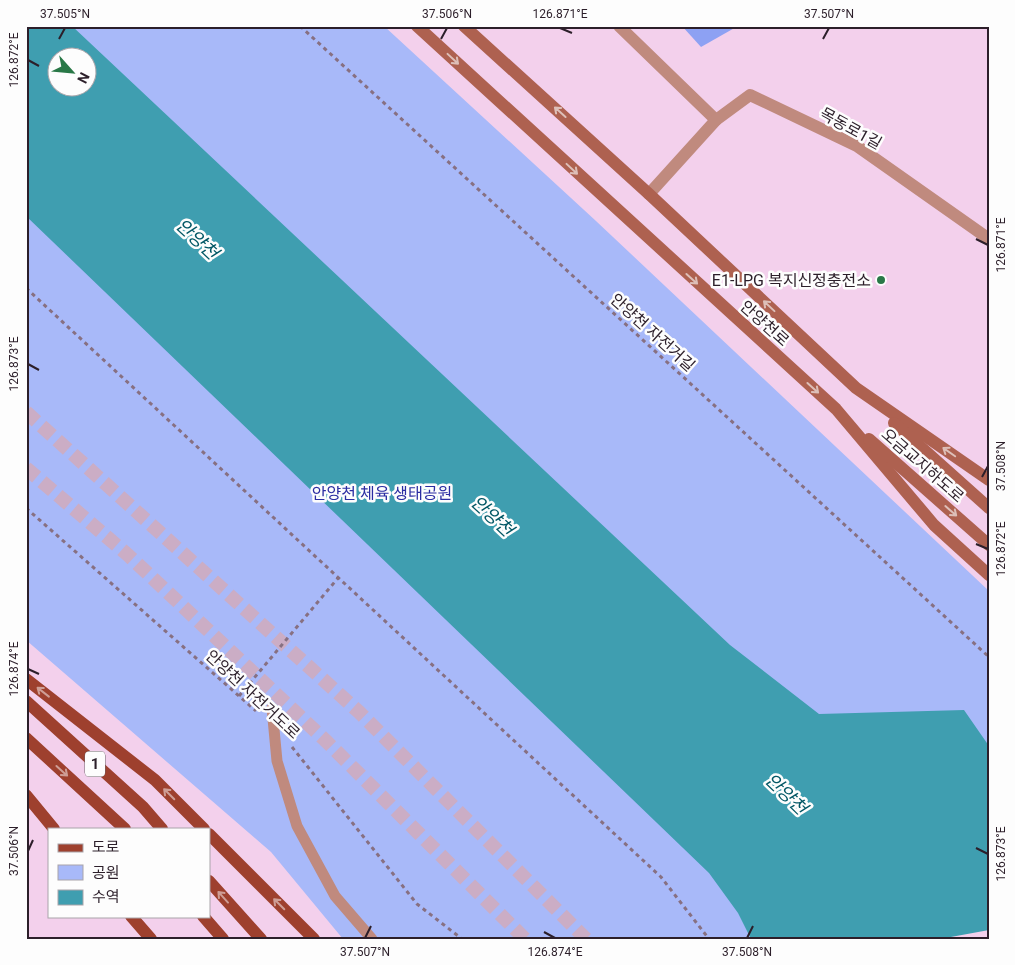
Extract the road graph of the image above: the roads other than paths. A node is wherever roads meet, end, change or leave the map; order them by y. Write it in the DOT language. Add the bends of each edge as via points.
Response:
graph roads {
  1 [pos="417,26"];
  2 [pos="464,26"];
  3 [pos="619,26"];
  4 [pos="716,120"];
  5 [pos="650,194"];
  6 [pos="989,240"];
  7 [pos="856,388"];
  8 [pos="836,409"];
  9 [pos="989,480"];
  10 [pos="989,508"];
  11 [pos="989,544"];
  12 [pos="989,575"];
  13 [pos="26,679"];
  14 [pos="26,701"];
  15 [pos="272,708"];
  16 [pos="26,738"];
  17 [pos="26,795"];
  18 [pos="53,828"];
  19 [pos="125,828"];
  20 [pos="161,828"];
  21 [pos="203,828"];
  22 [pos="210,835"];
  23 [pos="210,882"];
  24 [pos="133,918"];
  25 [pos="205,918"];
  26 [pos="151,939"];
  27 [pos="222,939"];
  28 [pos="261,939"];
  29 [pos="314,939"];
  30 [pos="372,939"];
  1 -- 8 [label="main road, 안양천로, one-way"];
  5 -- 2 [label="main road, 안양천로, one-way"];
  3 -- 4 [label="street"];
  4 -- 5 [label="street, 목동로1길"];
  4 -- 6 [label="street, 목동로1길" via="750,96 856,146"];
  7 -- 5 [label="main road, 안양천로, one-way"];
  9 -- 7 [label="main road, 안양천로, one-way"];
  7 -- 10 [label="main road, 오금교지하도로"];
  8 -- 11 [label="main road, 오금교지하도로, one-way"];
  8 -- 12 [label="main road, 안양천로" via="934,525"];
  21 -- 13 [label="main road, one-way" via="155,780"];
  14 -- 20 [label="main road, 1" via="143,807"];
  15 -- 30 [label="lane" via="277,761 297,826 335,896"];
  16 -- 19 [label="main road, 1, one-way"];
  17 -- 18 [label="main road"];
  29 -- 22 [label="main road, one-way"];
  28 -- 23 [label="main road, one-way"];
  24 -- 26 [label="main road"];
  25 -- 27 [label="main road"];
}
